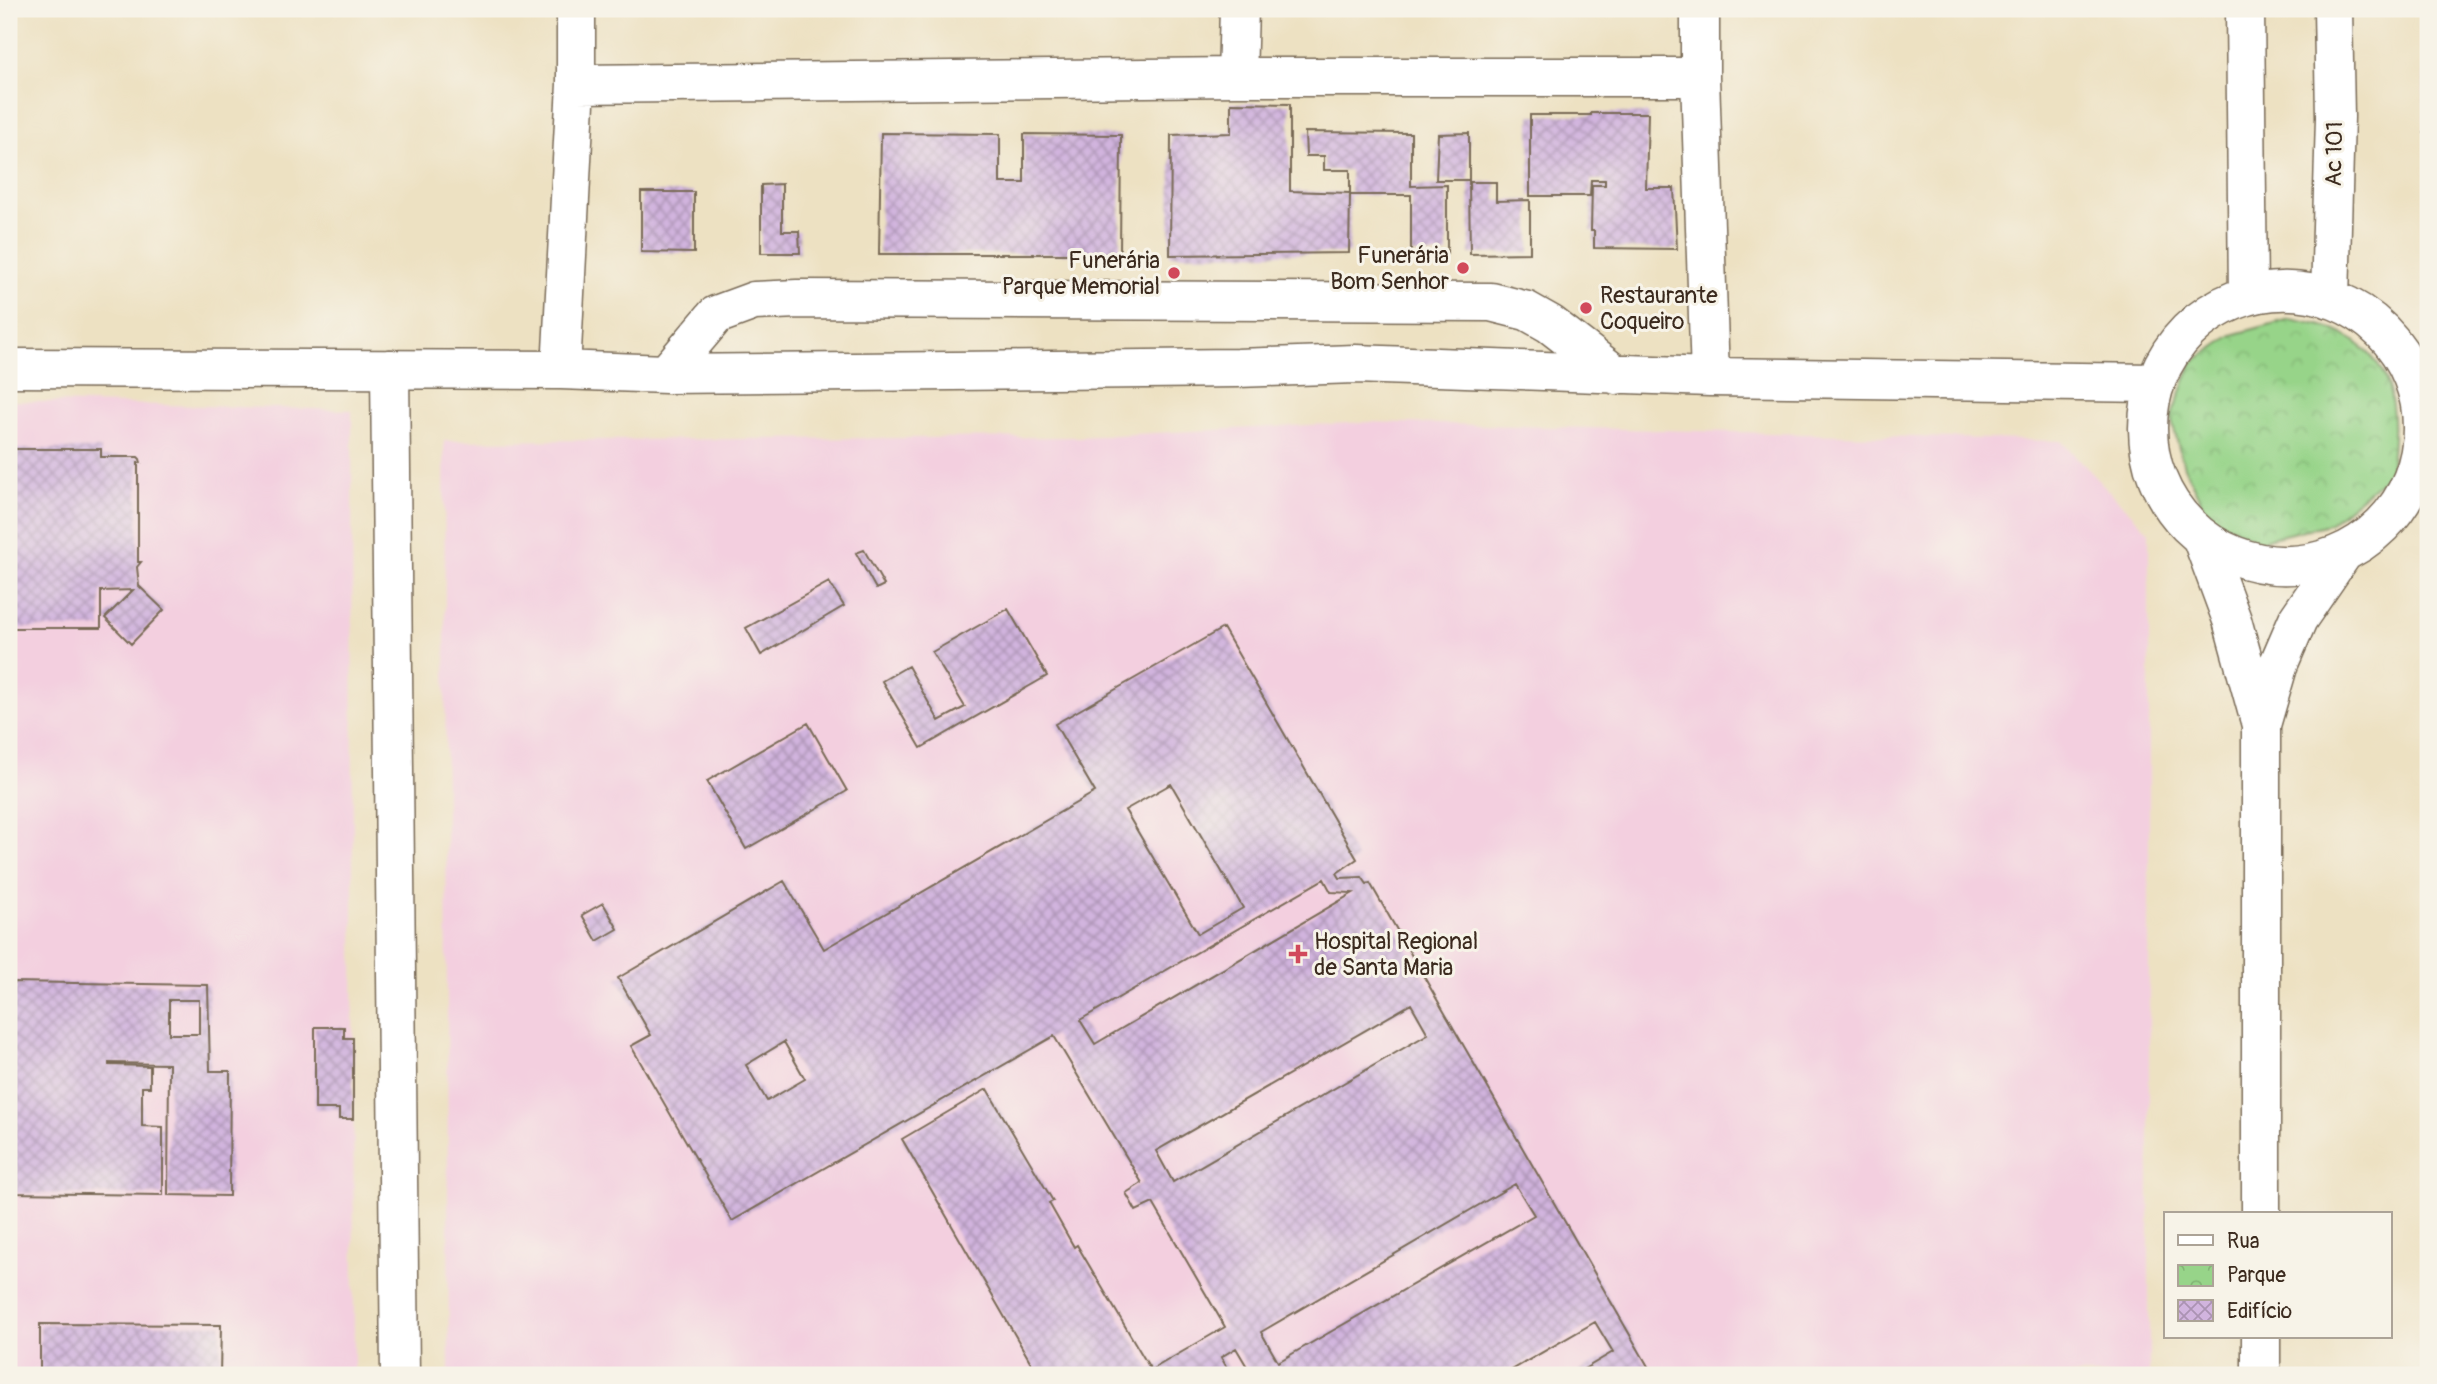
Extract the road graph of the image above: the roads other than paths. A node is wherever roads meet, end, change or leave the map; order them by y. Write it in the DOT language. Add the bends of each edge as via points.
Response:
graph roads {
  1 [pos="576,9"];
  2 [pos="1238,9"];
  3 [pos="1700,9"];
  4 [pos="2245,9"];
  5 [pos="2333,9"];
  6 [pos="1237,77"];
  7 [pos="1700,77"];
  8 [pos="576,84"];
  9 [pos="2248,296"];
  10 [pos="2330,299"];
  11 [pos="2418,364"];
  12 [pos="9,368"];
  13 [pos="390,369"];
  14 [pos="561,370"];
  15 [pos="666,374"];
  16 [pos="1616,375"];
  17 [pos="1710,377"];
  18 [pos="2154,383"];
  19 [pos="2419,486"];
  20 [pos="2202,539"];
  21 [pos="2344,552"];
  22 [pos="2261,725"];
  23 [pos="2261,1212"];
  24 [pos="2261,1338"];
  25 [pos="400,1375"];
  26 [pos="2261,1375"];
  1 -- 8 [label="street"];
  2 -- 6 [label="street"];
  3 -- 7 [label="street"];
  4 -- 9 [label="street"];
  5 -- 10 [label="street, Ac 101"];
  6 -- 7 [label="street"];
  6 -- 8 [label="street"];
  7 -- 17 [label="street"];
  8 -- 14 [label="street"];
  9 -- 10 [label="street" via="2290,291"];
  9 -- 18 [label="street" via="2207,314 2175,344"];
  10 -- 11 [label="street" via="2361,314"];
  11 -- 19 [label="street"];
  12 -- 13 [label="street"];
  13 -- 14 [label="street"];
  13 -- 25 [label="street"];
  14 -- 15 [label="street"];
  15 -- 16 [label="street" via="1354,364"];
  15 -- 16 [label="street" via="716,315 754,301 811,299 1491,302 1527,311 1550,324"];
  16 -- 17 [label="street"];
  17 -- 18 [label="street"];
  18 -- 20 [label="street" via="2147,441 2164,496"];
  19 -- 21 [label="street" via="2383,525"];
  20 -- 21 [label="street" via="2246,560 2296,566"];
  20 -- 22 [label="street" via="2232,620"];
  21 -- 22 [label="street" via="2298,619"];
  22 -- 23 [label="street"];
  24 -- 26 [label="street"];
}
